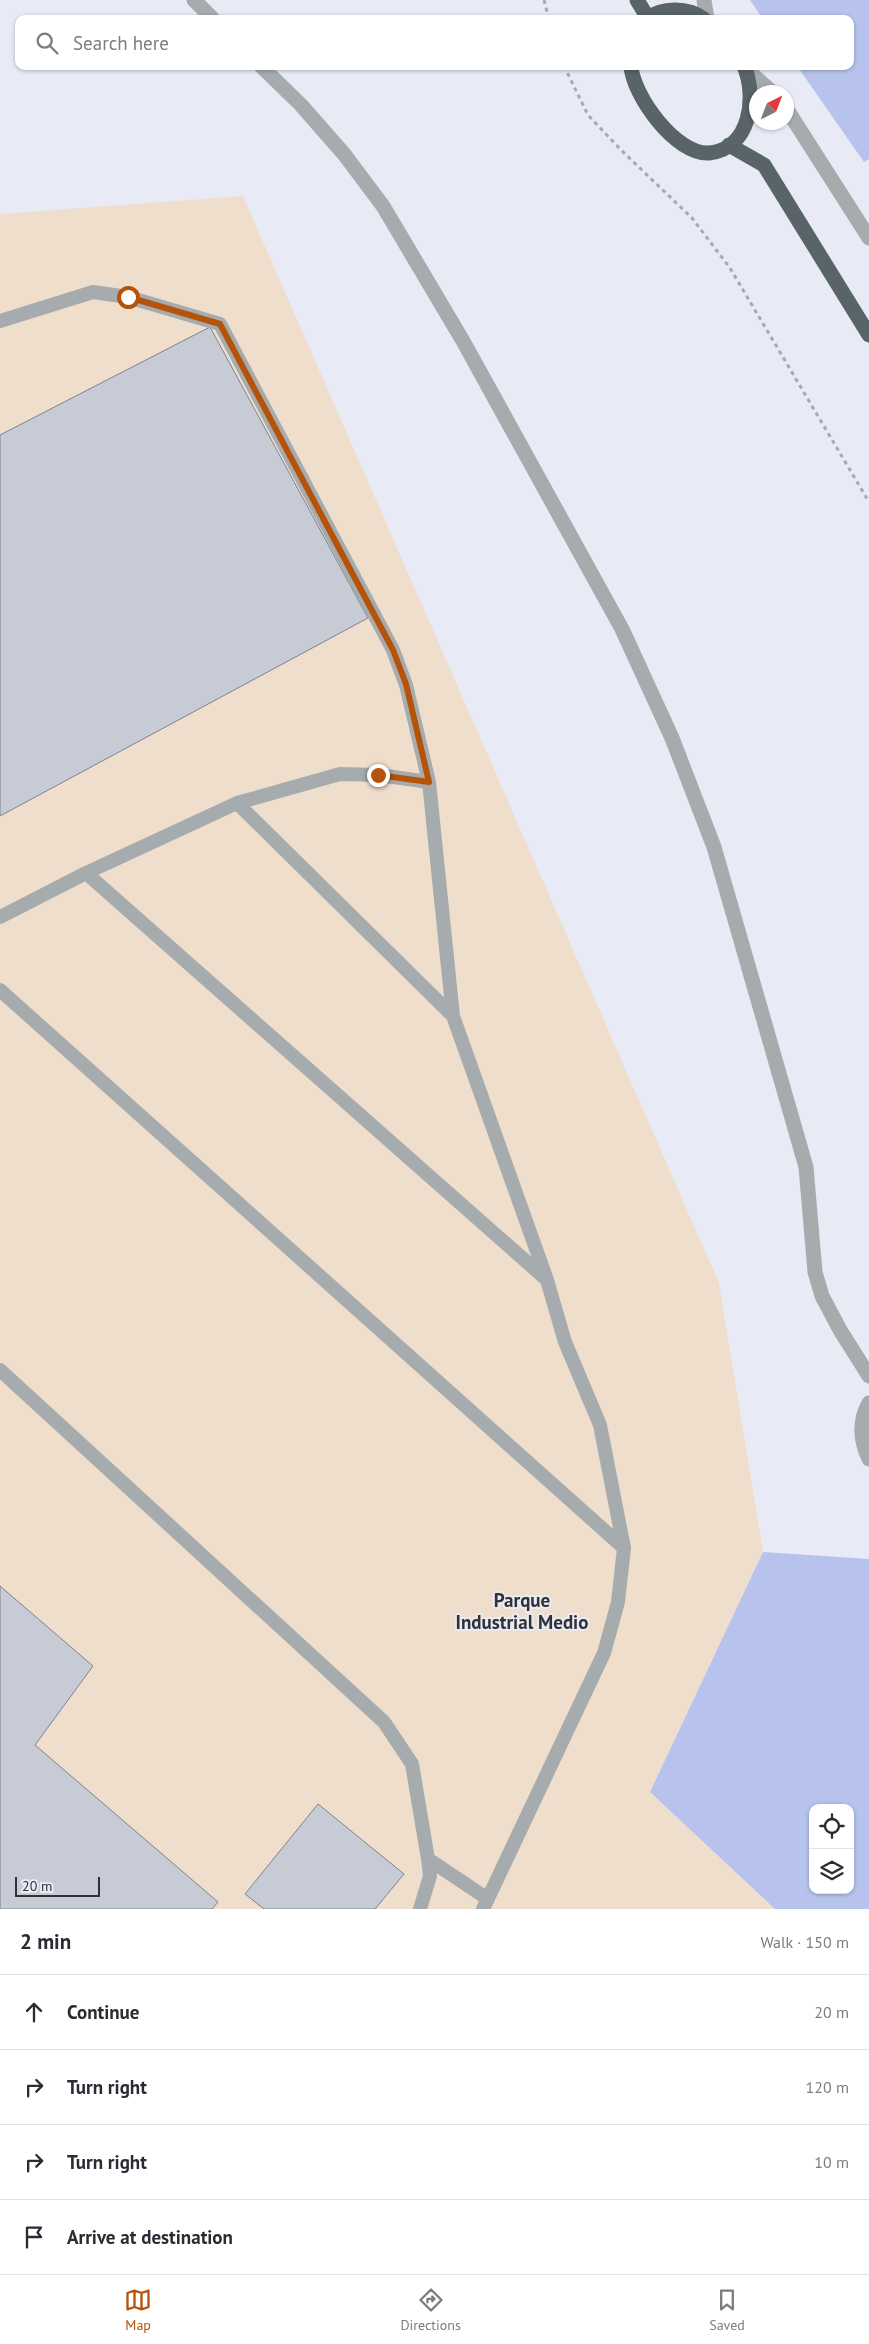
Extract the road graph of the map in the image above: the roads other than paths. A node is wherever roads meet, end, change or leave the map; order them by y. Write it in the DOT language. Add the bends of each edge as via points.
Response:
graph roads {
  1 [pos="194,0"];
  2 [pos="637,0"];
  3 [pos="704,0"];
  4 [pos="209,15"];
  5 [pos="646,15"];
  6 [pos="652,15"];
  7 [pos="699,15"];
  8 [pos="705,15"];
  9 [pos="265,70"];
  10 [pos="632,70"];
  11 [pos="745,70"];
  12 [pos="747,70"];
  13 [pos="764,85"];
  14 [pos="794,119"];
  15 [pos="729,144"];
  16 [pos="863,215"];
  17 [pos="869,238"];
  18 [pos="0,321"];
  19 [pos="869,335"];
  20 [pos="429,782"];
  21 [pos="237,803"];
  22 [pos="86,872"];
  23 [pos="0,917"];
  24 [pos="0,990"];
  25 [pos="453,1016"];
  26 [pos="547,1280"];
  27 [pos="0,1370"];
  28 [pos="869,1376"];
  29 [pos="869,1403"];
  30 [pos="869,1459"];
  31 [pos="624,1548"];
  32 [pos="428,1859"];
  33 [pos="485,1904"];
  34 [pos="420,1909"];
  1 -- 4 [label="street"];
  2 -- 5 [label="highway"];
  3 -- 8 [label="street"];
  6 -- 7 [label="highway" via="673,10"];
  9 -- 28 [label="street" via="344,154 383,206 463,342 622,629 672,738 714,847 806,1167 815,1272 822,1296"];
  10 -- 15 [label="highway" via="641,96 671,135 690,148 709,153"];
  11 -- 15 [label="highway" via="752,103 747,124"];
  12 -- 13 [label="street"];
  14 -- 16 [label="street"];
  15 -- 19 [label="highway" via="764,165"];
  16 -- 17 [label="street"];
  18 -- 20 [label="lane" via="93,292 128,297 220,324 393,650 406,684"];
  20 -- 21 [label="lane" via="340,774"];
  20 -- 25 [label="lane"];
  21 -- 22 [label="lane"];
  21 -- 25 [label="lane"];
  22 -- 23 [label="lane"];
  22 -- 26 [label="lane"];
  24 -- 31 [label="lane"];
  25 -- 26 [label="lane"];
  26 -- 31 [label="lane" via="565,1342 600,1424"];
  27 -- 32 [label="lane" via="384,1722 412,1764"];
  29 -- 30 [label="street" via="862,1416 863,1446"];
  31 -- 33 [label="lane" via="618,1602 604,1653"];
  32 -- 33 [label="lane"];
  32 -- 34 [label="lane" via="430,1876"];
}
